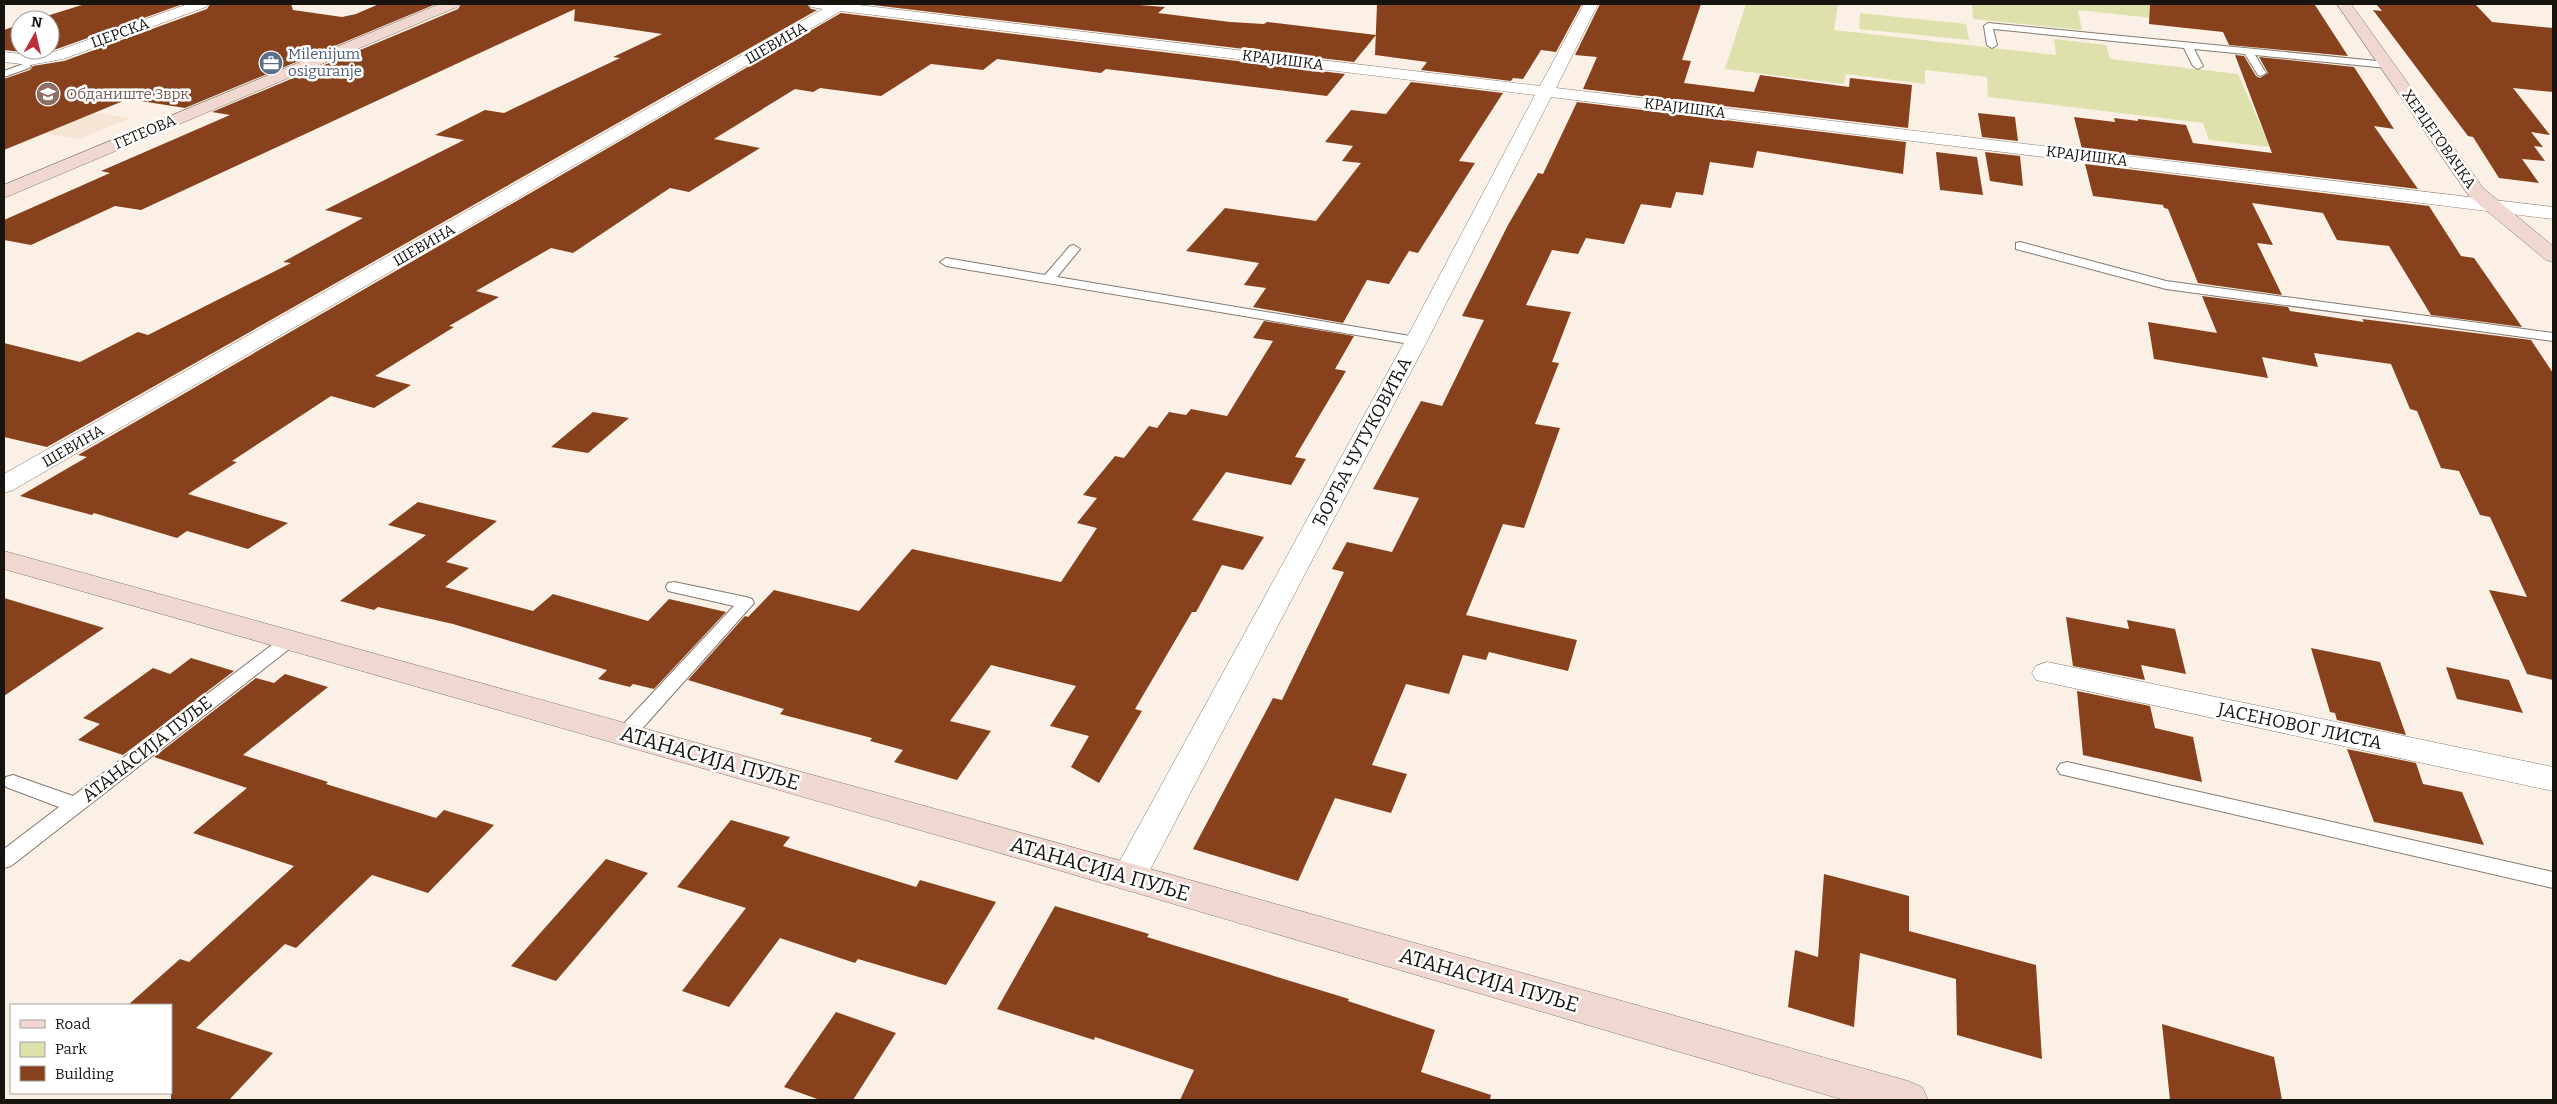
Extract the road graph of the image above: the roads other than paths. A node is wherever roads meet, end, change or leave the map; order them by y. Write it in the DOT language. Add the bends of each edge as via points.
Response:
graph roads {
  1 [pos="201,4"];
  2 [pos="452,4"];
  3 [pos="816,4"];
  4 [pos="1591,4"];
  5 [pos="2344,4"];
  6 [pos="842,5"];
  7 [pos="1992,45"];
  8 [pos="2188,46"];
  9 [pos="2249,52"];
  10 [pos="4,57"];
  11 [pos="32,63"];
  12 [pos="2198,66"];
  13 [pos="2387,66"];
  14 [pos="2261,73"];
  15 [pos="4,74"];
  16 [pos="1544,91"];
  17 [pos="4,192"];
  18 [pos="2490,205"];
  19 [pos="2553,213"];
  20 [pos="2020,246"];
  21 [pos="1074,249"];
  22 [pos="2553,256"];
  23 [pos="946,262"];
  24 [pos="1048,279"];
  25 [pos="2553,336"];
  26 [pos="1416,342"];
  27 [pos="4,485"];
  28 [pos="4,560"];
  29 [pos="674,587"];
  30 [pos="291,639"];
  31 [pos="2047,673"];
  32 [pos="625,734"];
  33 [pos="2067,769"];
  34 [pos="2553,779"];
  35 [pos="13,782"];
  36 [pos="75,804"];
  37 [pos="4,860"];
  38 [pos="1129,877"];
  39 [pos="2553,880"];
  40 [pos="1908,1100"];
  1 -- 11 [label="street, ЦЕРСКА"];
  2 -- 17 [label="street, ГЕТЕОВА"];
  3 -- 6 [label="street, КРАЈИШКА"];
  4 -- 16 [label="street, ЂОРЂА ЧУТУКОВИЋА"];
  5 -- 13 [label="street, ХЕРЦЕГОВАЧКА"];
  6 -- 16 [label="street, КРАЈИШКА"];
  6 -- 27 [label="street, ШЕВИНА"];
  7 -- 8 [label="lane" via="1988,26"];
  8 -- 9 [label="lane"];
  8 -- 12 [label="lane"];
  9 -- 13 [label="lane"];
  9 -- 14 [label="lane"];
  10 -- 11 [label="street, ЦЕРСКА"];
  11 -- 15 [label="lane"];
  13 -- 18 [label="street, ХЕРЦЕГОВАЧКА" via="2471,186"];
  16 -- 18 [label="street, КРАЈИШКА"];
  16 -- 26 [label="street, ЂОРЂА ЧУТУКОВИЋА"];
  18 -- 19 [label="street, КРАЈИШКА"];
  18 -- 22 [label="street, ХЕРЦЕГОВАЧКА"];
  20 -- 25 [label="lane" via="2166,285"];
  21 -- 24 [label="lane"];
  23 -- 24 [label="lane"];
  24 -- 26 [label="lane"];
  26 -- 38 [label="street, ЂОРЂА ЧУТУКОВИЋА"];
  28 -- 30 [label="street, АТАНАСИЈА ПУЉЕ"];
  29 -- 32 [label="lane" via="746,603"];
  30 -- 32 [label="street, АТАНАСИЈА ПУЉЕ"];
  30 -- 36 [label="lane, АТАНАСИЈА ПУЉЕ"];
  31 -- 34 [label="street, ЈАСЕНОВОГ ЛИСТА"];
  32 -- 38 [label="street, АТАНАСИЈА ПУЉЕ"];
  33 -- 39 [label="lane"];
  35 -- 36 [label="lane"];
  36 -- 37 [label="lane, АТАНАСИЈА ПУЉЕ"];
  38 -- 40 [label="street, АТАНАСИЈА ПУЉЕ"];
}
